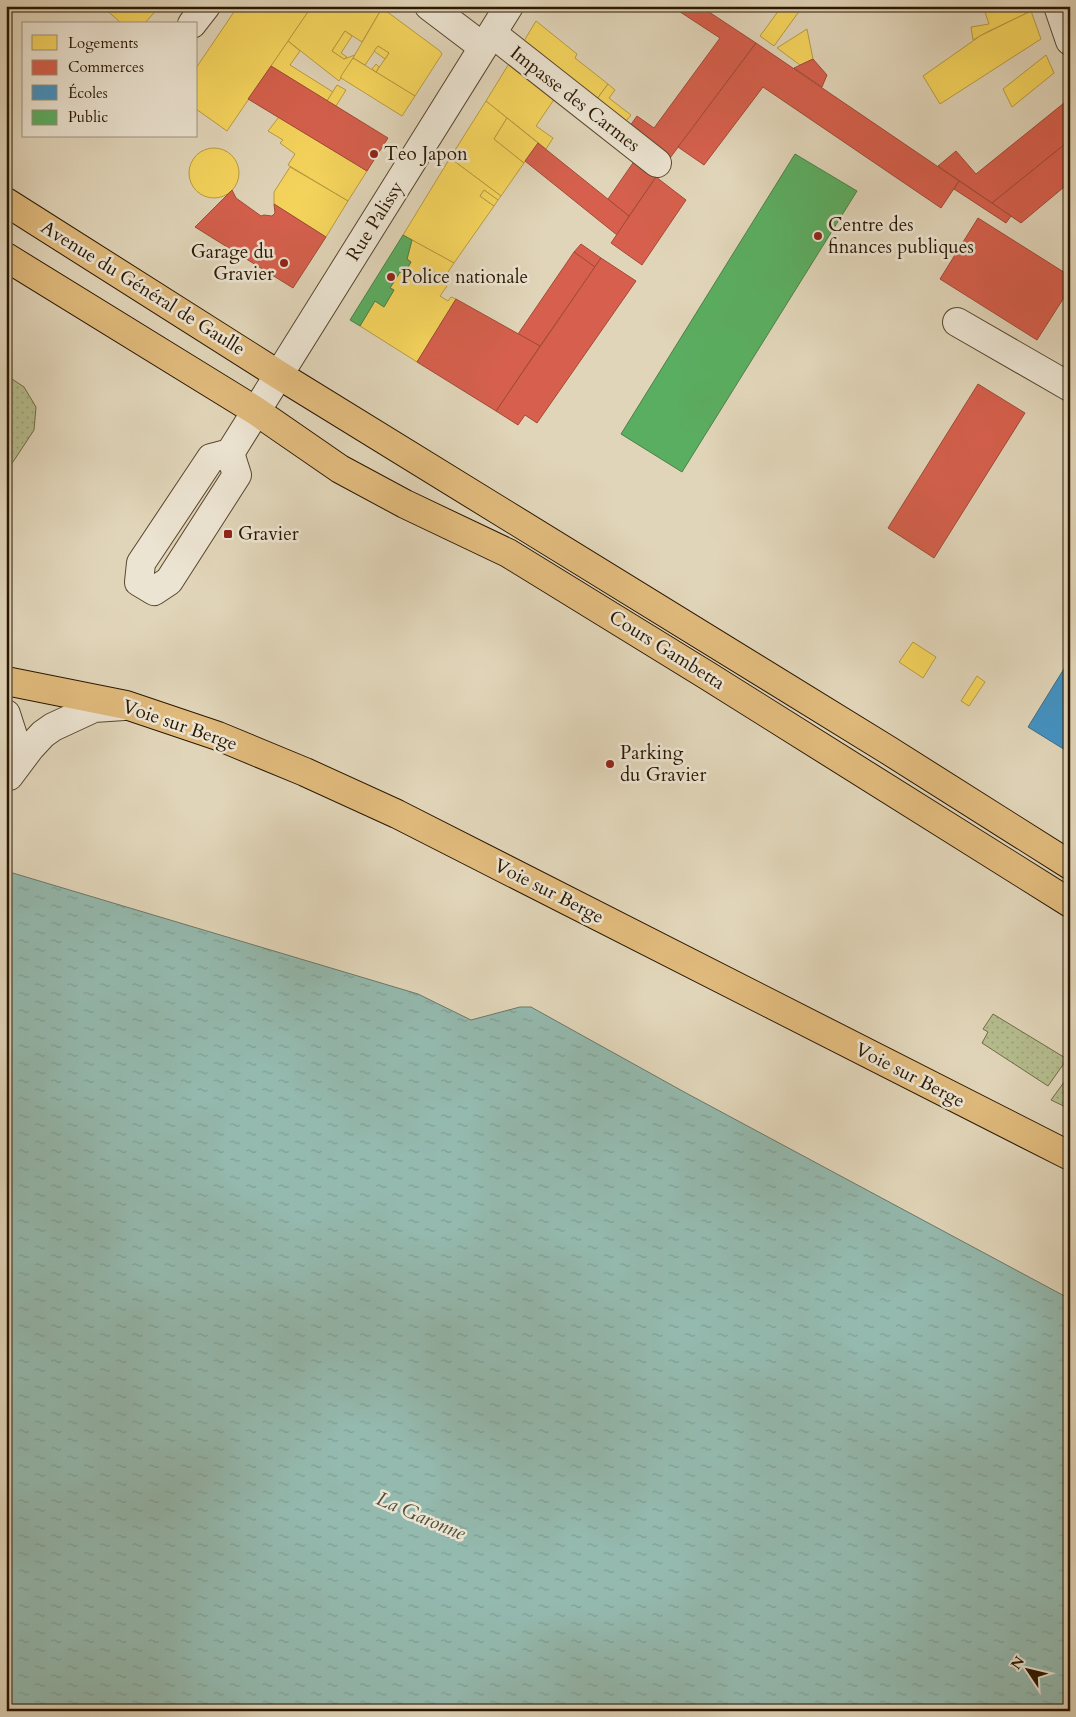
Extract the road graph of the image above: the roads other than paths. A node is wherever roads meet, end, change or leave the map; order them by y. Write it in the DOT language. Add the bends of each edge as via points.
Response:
graph roads {
  1 [pos="206,6"];
  2 [pos="428,6"];
  3 [pos="509,6"];
  4 [pos="1058,6"];
  5 [pos="194,22"];
  6 [pos="488,40"];
  7 [pos="1070,41"];
  8 [pos="657,163"];
  9 [pos="6,202"];
  10 [pos="6,257"];
  11 [pos="957,322"];
  12 [pos="279,374"];
  13 [pos="1070,387"];
  14 [pos="256,411"];
  15 [pos="230,453"];
  16 [pos="6,680"];
  17 [pos="126,705"];
  18 [pos="6,714"];
  19 [pos="1070,866"];
  20 [pos="1070,903"];
  21 [pos="1070,1156"];
  1 -- 5 [label="street"];
  2 -- 6 [label="street, Impasse des Carmes"];
  3 -- 6 [label="street, Rue Palissy"];
  4 -- 7 [label="street"];
  6 -- 8 [label="street, Impasse des Carmes"];
  6 -- 12 [label="street, Rue Palissy"];
  9 -- 12 [label="main road, Avenue du Général de Gaulle"];
  10 -- 14 [label="main road"];
  11 -- 13 [label="street"];
  12 -- 14 [label="street, Rue Palissy"];
  12 -- 19 [label="main road, Cours Gambetta"];
  14 -- 15 [label="street, Rue Palissy"];
  14 -- 20 [label="main road, Cours Gambetta" via="340,469 508,553"];
  15 -- 15 [label="street" via="211,458 141,563 139,582 154,591 169,582 237,476"];
  16 -- 17 [label="main road, Voie sur Berge"];
  17 -- 18 [label="street" via="94,708 53,727 30,748 9,776 16,745"];
  17 -- 21 [label="main road, Voie sur Berge" via="218,736 397,814"];
}
